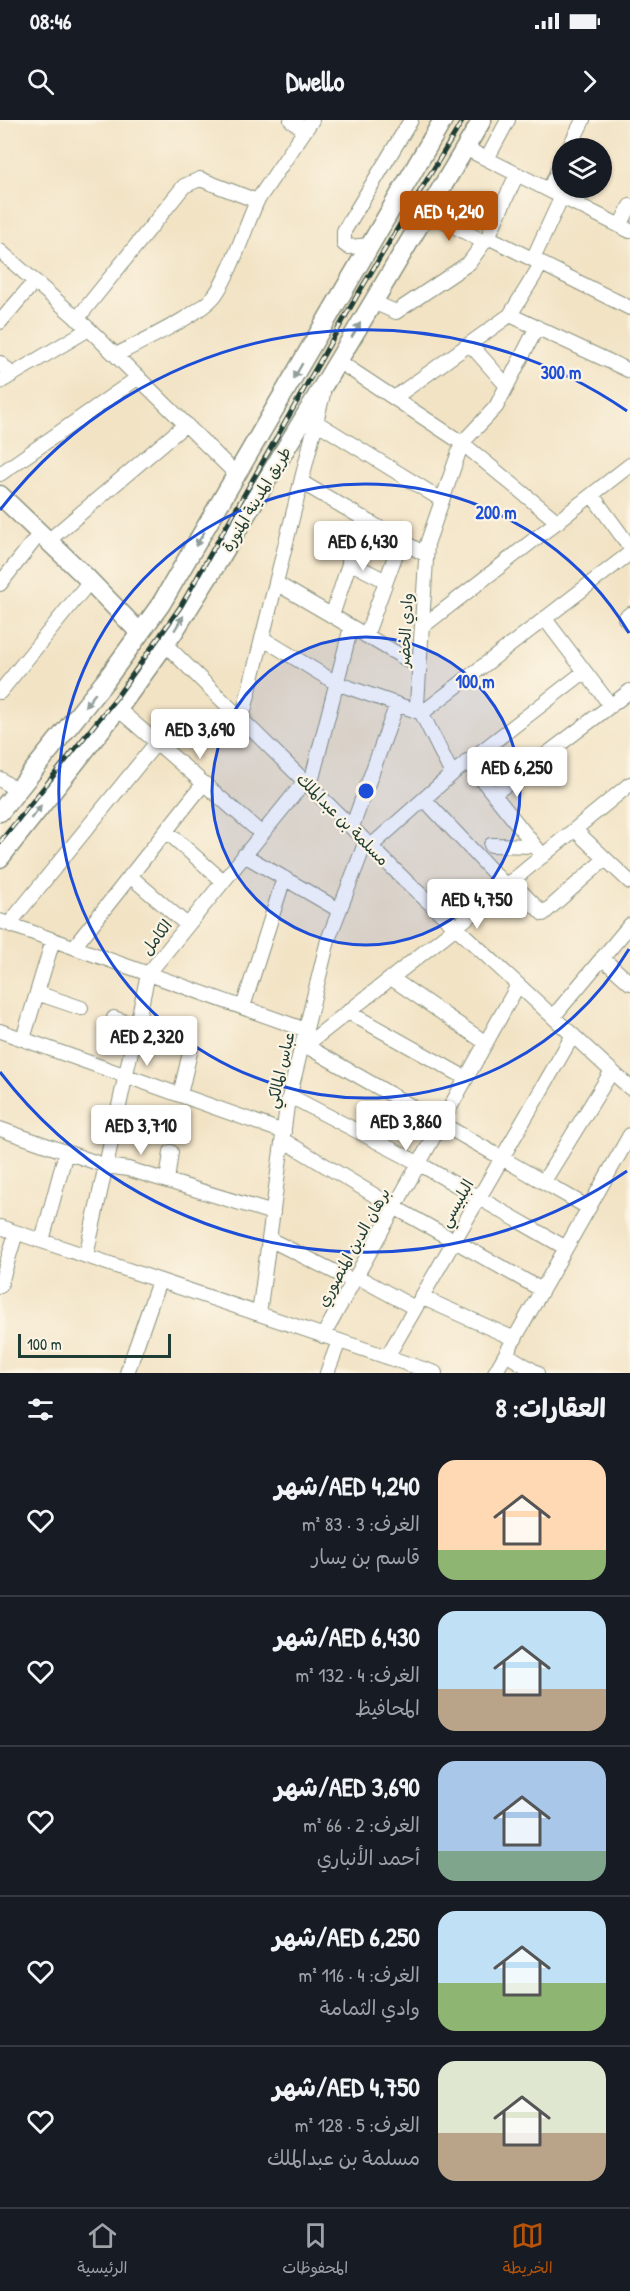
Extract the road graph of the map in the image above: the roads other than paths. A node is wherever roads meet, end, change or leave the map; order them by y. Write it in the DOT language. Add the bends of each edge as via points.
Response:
graph roads {
  1 [pos="291,120"];
  2 [pos="411,120"];
  3 [pos="443,120"];
  4 [pos="482,120"];
  5 [pos="508,120"];
  6 [pos="583,120"];
  7 [pos="309,125"];
  8 [pos="574,138"];
  9 [pos="465,148"];
  10 [pos="488,159"];
  11 [pos="517,174"];
  12 [pos="552,183"];
  13 [pos="549,190"];
  14 [pos="552,191"];
  15 [pos="561,198"];
  16 [pos="566,198"];
  17 [pos="257,201"];
  18 [pos="630,206"];
  19 [pos="427,212"];
  20 [pos="625,228"];
  21 [pos="486,239"];
  22 [pos="371,245"];
  23 [pos="0,251"];
  24 [pos="537,261"];
  25 [pos="34,281"];
  26 [pos="373,302"];
  27 [pos="630,308"];
  28 [pos="510,315"];
  29 [pos="77,319"];
  30 [pos="0,322"];
  31 [pos="537,327"];
  32 [pos="88,329"];
  33 [pos="470,344"];
  34 [pos="116,355"];
  35 [pos="338,361"];
  36 [pos="0,363"];
  37 [pos="630,371"];
  38 [pos="139,377"];
  39 [pos="6,378"];
  40 [pos="326,381"];
  41 [pos="507,386"];
  42 [pos="394,398"];
  43 [pos="316,422"];
  44 [pos="186,424"];
  45 [pos="462,443"];
  46 [pos="630,465"];
  47 [pos="0,474"];
  48 [pos="237,475"];
  49 [pos="301,482"];
  50 [pos="0,495"];
  51 [pos="592,495"];
  52 [pos="442,500"];
  53 [pos="364,518"];
  54 [pos="558,522"];
  55 [pos="44,537"];
  56 [pos="401,540"];
  57 [pos="630,547"];
  58 [pos="630,553"];
  59 [pos="426,555"];
  60 [pos="349,562"];
  61 [pos="90,581"];
  62 [pos="386,581"];
  63 [pos="276,583"];
  64 [pos="0,584"];
  65 [pos="630,614"];
  66 [pos="332,616"];
  67 [pos="545,619"];
  68 [pos="630,624"];
  69 [pos="351,627"];
  70 [pos="422,627"];
  71 [pos="140,633"];
  72 [pos="366,636"];
  73 [pos="262,638"];
  74 [pos="165,644"];
  75 [pos="420,667"];
  76 [pos="584,672"];
  77 [pos="336,683"];
  78 [pos="630,691"];
  79 [pos="0,692"];
  80 [pos="397,704"];
  81 [pos="611,706"];
  82 [pos="118,709"];
  83 [pos="422,713"];
  84 [pos="242,719"];
  85 [pos="157,742"];
  86 [pos="467,761"];
  87 [pos="452,774"];
  88 [pos="0,779"];
  89 [pos="204,783"];
  90 [pos="308,784"];
  91 [pos="628,789"];
  92 [pos="17,791"];
  93 [pos="494,794"];
  94 [pos="424,799"];
  95 [pos="0,812"];
  96 [pos="352,828"];
  97 [pos="575,830"];
  98 [pos="166,831"];
  99 [pos="262,834"];
  100 [pos="368,844"];
  101 [pos="491,845"];
  102 [pos="539,851"];
  103 [pos="244,855"];
  104 [pos="0,858"];
  105 [pos="605,859"];
  106 [pos="130,876"];
  107 [pos="284,878"];
  108 [pos="223,882"];
  109 [pos="630,882"];
  110 [pos="509,884"];
  111 [pos="339,910"];
  112 [pos="2,922"];
  113 [pos="187,925"];
  114 [pos="630,925"];
  115 [pos="456,927"];
  116 [pos="53,940"];
  117 [pos="74,947"];
  118 [pos="602,958"];
  119 [pos="148,974"];
  120 [pos="391,978"];
  121 [pos="630,984"];
  122 [pos="519,985"];
  123 [pos="37,993"];
  124 [pos="243,1007"];
  125 [pos="81,1008"];
  126 [pos="348,1012"];
  127 [pos="553,1017"];
  128 [pos="114,1018"];
  129 [pos="137,1026"];
  130 [pos="306,1030"];
  131 [pos="0,1031"];
  132 [pos="573,1035"];
  133 [pos="23,1039"];
  134 [pos="486,1043"];
  135 [pos="303,1047"];
  136 [pos="191,1048"];
  137 [pos="612,1071"];
  138 [pos="126,1076"];
  139 [pos="466,1078"];
  140 [pos="630,1088"];
  141 [pos="180,1095"];
  142 [pos="290,1096"];
  143 [pos="440,1124"];
  144 [pos="0,1129"];
  145 [pos="630,1135"];
  146 [pos="283,1136"];
  147 [pos="66,1152"];
  148 [pos="171,1152"];
  149 [pos="502,1157"];
  150 [pos="418,1163"];
  151 [pos="106,1166"];
  152 [pos="167,1181"];
  153 [pos="544,1181"];
  154 [pos="479,1196"];
  155 [pos="394,1207"];
  156 [pos="589,1208"];
  157 [pos="273,1213"];
  158 [pos="0,1227"];
  159 [pos="16,1233"];
  160 [pos="269,1239"];
  161 [pos="454,1240"];
  162 [pos="42,1241"];
  163 [pos="566,1248"];
  164 [pos="86,1256"];
  165 [pos="355,1279"];
  166 [pos="159,1281"];
  167 [pos="0,1286"];
  168 [pos="542,1290"];
  169 [pos="418,1303"];
  170 [pos="259,1314"];
  171 [pos="323,1336"];
  172 [pos="515,1339"];
  173 [pos="339,1341"];
  174 [pos="506,1354"];
  175 [pos="387,1357"];
  176 [pos="127,1373"];
  177 [pos="327,1373"];
  178 [pos="435,1373"];
  179 [pos="495,1373"];
  180 [pos="537,1373"];
  1 -- 7 [label="street"];
  2 -- 22 [label="street" via="344,231 344,244 348,247"];
  3 -- 22 [label="main road, طريق المدينة المنورة"];
  4 -- 9 [label="main road, طريق المدينة المنورة"];
  5 -- 10 [label="street"];
  6 -- 8 [label="street"];
  7 -- 17 [label="street"];
  9 -- 10 [label="street"];
  9 -- 19 [label="main road, طريق المدينة المنورة"];
  10 -- 11 [label="street"];
  11 -- 13 [label="street"];
  11 -- 21 [label="street"];
  12 -- 13 [label="street"];
  13 -- 14 [label="street"];
  15 -- 24 [label="street"];
  16 -- 20 [label="street"];
  17 -- 29 [label="street" via="200,179 184,186"];
  17 -- 34 [label="street" via="225,275 208,302"];
  18 -- 20 [label="street"];
  19 -- 21 [label="street"];
  19 -- 26 [label="main road, طريق المدينة المنورة"];
  21 -- 24 [label="street"];
  21 -- 26 [label="street" via="469,263 396,312"];
  22 -- 48 [label="main road, طريق المدينة المنورة, one-way"];
  23 -- 25 [label="street"];
  24 -- 27 [label="street"];
  24 -- 28 [label="street"];
  25 -- 29 [label="street"];
  25 -- 30 [label="street"];
  35 -- 26 [label="main road, طريق المدينة المنورة, one-way"];
  28 -- 31 [label="street"];
  28 -- 33 [label="street"];
  29 -- 32 [label="street"];
  31 -- 37 [label="street"];
  31 -- 41 [label="street, وادي الخضر"];
  32 -- 34 [label="street"];
  32 -- 39 [label="street"];
  33 -- 41 [label="street"];
  33 -- 42 [label="street"];
  34 -- 38 [label="street"];
  35 -- 40 [label="main road, طريق المدينة المنورة"];
  35 -- 42 [label="street"];
  36 -- 39 [label="street"];
  38 -- 44 [label="street"];
  38 -- 47 [label="street"];
  40 -- 43 [label="street"];
  74 -- 40 [label="main road, طريق المدينة المنورة, one-way"];
  41 -- 45 [label="street, وادي الخضر" via="496,407"];
  42 -- 45 [label="street"];
  43 -- 49 [label="street"];
  43 -- 52 [label="street"];
  44 -- 48 [label="street"];
  44 -- 55 [label="street"];
  45 -- 52 [label="street, وادي الخضر"];
  45 -- 54 [label="street"];
  46 -- 51 [label="street"];
  48 -- 71 [label="main road, طريق المدينة المنورة, one-way"];
  49 -- 53 [label="street"];
  49 -- 63 [label="street"];
  50 -- 55 [label="main road"];
  51 -- 54 [label="street"];
  51 -- 57 [label="street"];
  52 -- 59 [label="street, وادي الخضر"];
  53 -- 56 [label="street"];
  53 -- 60 [label="street"];
  54 -- 70 [label="street"];
  55 -- 61 [label="main road"];
  55 -- 64 [label="street"];
  56 -- 59 [label="street"];
  56 -- 62 [label="street"];
  58 -- 67 [label="street"];
  59 -- 70 [label="street, وادي الخضر"];
  60 -- 62 [label="street"];
  60 -- 66 [label="street"];
  61 -- 71 [label="main road"];
  61 -- 79 [label="street"];
  62 -- 72 [label="street"];
  63 -- 66 [label="street"];
  63 -- 73 [label="street"];
  65 -- 68 [label="street" via="625,618"];
  66 -- 69 [label="street"];
  67 -- 76 [label="street"];
  67 -- 83 [label="street"];
  69 -- 72 [label="street"];
  69 -- 77 [label="street, الكامل"];
  70 -- 75 [label="street, وادي الخضر"];
  71 -- 92 [label="main road, طريق المدينة المنورة, one-way"];
  72 -- 75 [label="street"];
  73 -- 77 [label="street"];
  73 -- 84 [label="street"];
  74 -- 82 [label="main road, طريق المدينة المنورة"];
  74 -- 84 [label="street, مسلمة بن عبدالملك"];
  75 -- 83 [label="street, وادي الخضر" via="417,704"];
  76 -- 81 [label="street"];
  76 -- 86 [label="street"];
  77 -- 80 [label="street"];
  77 -- 90 [label="street, الكامل"];
  78 -- 81 [label="street"];
  80 -- 83 [label="street"];
  80 -- 96 [label="street"];
  81 -- 93 [label="street"];
  82 -- 85 [label="street"];
  104 -- 82 [label="main road, طريق المدينة المنورة, one-way"];
  83 -- 87 [label="street, وادي الخضر"];
  84 -- 90 [label="street, مسلمة بن عبدالملك"];
  85 -- 89 [label="street"];
  85 -- 112 [label="street"];
  86 -- 87 [label="street"];
  86 -- 93 [label="street"];
  87 -- 94 [label="street"];
  88 -- 92 [label="street"];
  89 -- 98 [label="street"];
  89 -- 99 [label="street"];
  90 -- 96 [label="street, مسلمة بن عبدالملك"];
  90 -- 99 [label="street, الكامل"];
  91 -- 97 [label="street"];
  92 -- 95 [label="main road, طريق المدينة المنورة"];
  93 -- 102 [label="street"];
  94 -- 100 [label="street"];
  94 -- 110 [label="street"];
  96 -- 100 [label="street, مسلمة بن عبدالملك"];
  97 -- 102 [label="street"];
  97 -- 105 [label="street"];
  98 -- 106 [label="street"];
  98 -- 108 [label="street"];
  99 -- 103 [label="street, الكامل"];
  100 -- 111 [label="street, عباس المالكي"];
  100 -- 115 [label="street, مسلمة بن عبدالملك"];
  101 -- 102 [label="street"];
  102 -- 110 [label="street"];
  103 -- 107 [label="street"];
  103 -- 108 [label="street, الكامل"];
  105 -- 109 [label="street"];
  105 -- 110 [label="street" via="543,914"];
  106 -- 113 [label="street"];
  106 -- 117 [label="street"];
  107 -- 111 [label="street"];
  107 -- 124 [label="street"];
  108 -- 113 [label="street, الكامل"];
  110 -- 115 [label="street"];
  111 -- 130 [label="street, عباس المالكي"];
  112 -- 116 [label="street"];
  113 -- 119 [label="street, الكامل"];
  114 -- 118 [label="street"];
  115 -- 120 [label="street"];
  115 -- 122 [label="street, مسلمة بن عبدالملك"];
  116 -- 117 [label="street"];
  116 -- 123 [label="street"];
  117 -- 119 [label="street"];
  118 -- 121 [label="street"];
  118 -- 127 [label="street"];
  119 -- 124 [label="street"];
  119 -- 129 [label="street, الكامل"];
  120 -- 126 [label="street"];
  120 -- 134 [label="street"];
  122 -- 127 [label="street, مسلمة بن عبدالملك"];
  122 -- 134 [label="street, برهان الدين المنصوري"];
  123 -- 125 [label="street"];
  123 -- 133 [label="street"];
  124 -- 130 [label="street"];
  126 -- 135 [label="street"];
  126 -- 139 [label="street"];
  127 -- 132 [label="street, مسلمة بن عبدالملك"];
  128 -- 129 [label="street"];
  129 -- 138 [label="street, الكامل"];
  130 -- 135 [label="street, عباس المالكي"];
  131 -- 133 [label="street"];
  132 -- 137 [label="street, مسلمة بن عبدالملك"];
  132 -- 149 [label="street, البلبيسي"];
  133 -- 138 [label="street"];
  134 -- 139 [label="street, برهان الدين المنصوري"];
  135 -- 142 [label="street, عباس المالكي"];
  135 -- 143 [label="street"];
  136 -- 141 [label="street"];
  137 -- 140 [label="street, مسلمة بن عبدالملك"];
  137 -- 153 [label="street"];
  138 -- 141 [label="street"];
  138 -- 151 [label="street, الكامل"];
  139 -- 143 [label="street, برهان الدين المنصوري"];
  141 -- 146 [label="street"];
  142 -- 146 [label="street, عباس المالكي"];
  142 -- 150 [label="street"];
  143 -- 149 [label="street"];
  143 -- 150 [label="street, برهان الدين المنصوري"];
  144 -- 147 [label="street"];
  145 -- 156 [label="street"];
  146 -- 155 [label="street"];
  146 -- 157 [label="street, عباس المالكي"];
  147 -- 151 [label="street"];
  147 -- 162 [label="street"];
  148 -- 152 [label="street"];
  149 -- 153 [label="street"];
  149 -- 154 [label="street, البلبيسي"];
  150 -- 154 [label="street"];
  150 -- 155 [label="street, برهان الدين المنصوري"];
  151 -- 152 [label="street"];
  151 -- 164 [label="street, الكامل"];
  152 -- 157 [label="street"];
  153 -- 156 [label="street"];
  154 -- 161 [label="street, البلبيسي"];
  154 -- 163 [label="street"];
  155 -- 161 [label="street"];
  155 -- 165 [label="street, برهان الدين المنصوري"];
  156 -- 163 [label="street"];
  157 -- 160 [label="street, عباس المالكي"];
  158 -- 159 [label="street"];
  159 -- 162 [label="street"];
  159 -- 167 [label="street"];
  160 -- 165 [label="street"];
  160 -- 170 [label="street, عباس المالكي"];
  161 -- 168 [label="street"];
  161 -- 169 [label="street, البلبيسي"];
  162 -- 164 [label="street"];
  163 -- 168 [label="street"];
  164 -- 166 [label="street"];
  165 -- 169 [label="street"];
  165 -- 171 [label="street, برهان الدين المنصوري"];
  166 -- 170 [label="street"];
  166 -- 176 [label="street"];
  168 -- 172 [label="street"];
  169 -- 172 [label="street"];
  169 -- 175 [label="street, البلبيسي"];
  170 -- 171 [label="street"];
  171 -- 173 [label="street"];
  172 -- 174 [label="street"];
  173 -- 175 [label="street"];
  173 -- 177 [label="street"];
  174 -- 179 [label="street"];
  174 -- 180 [label="street"];
  175 -- 178 [label="street"];
}
